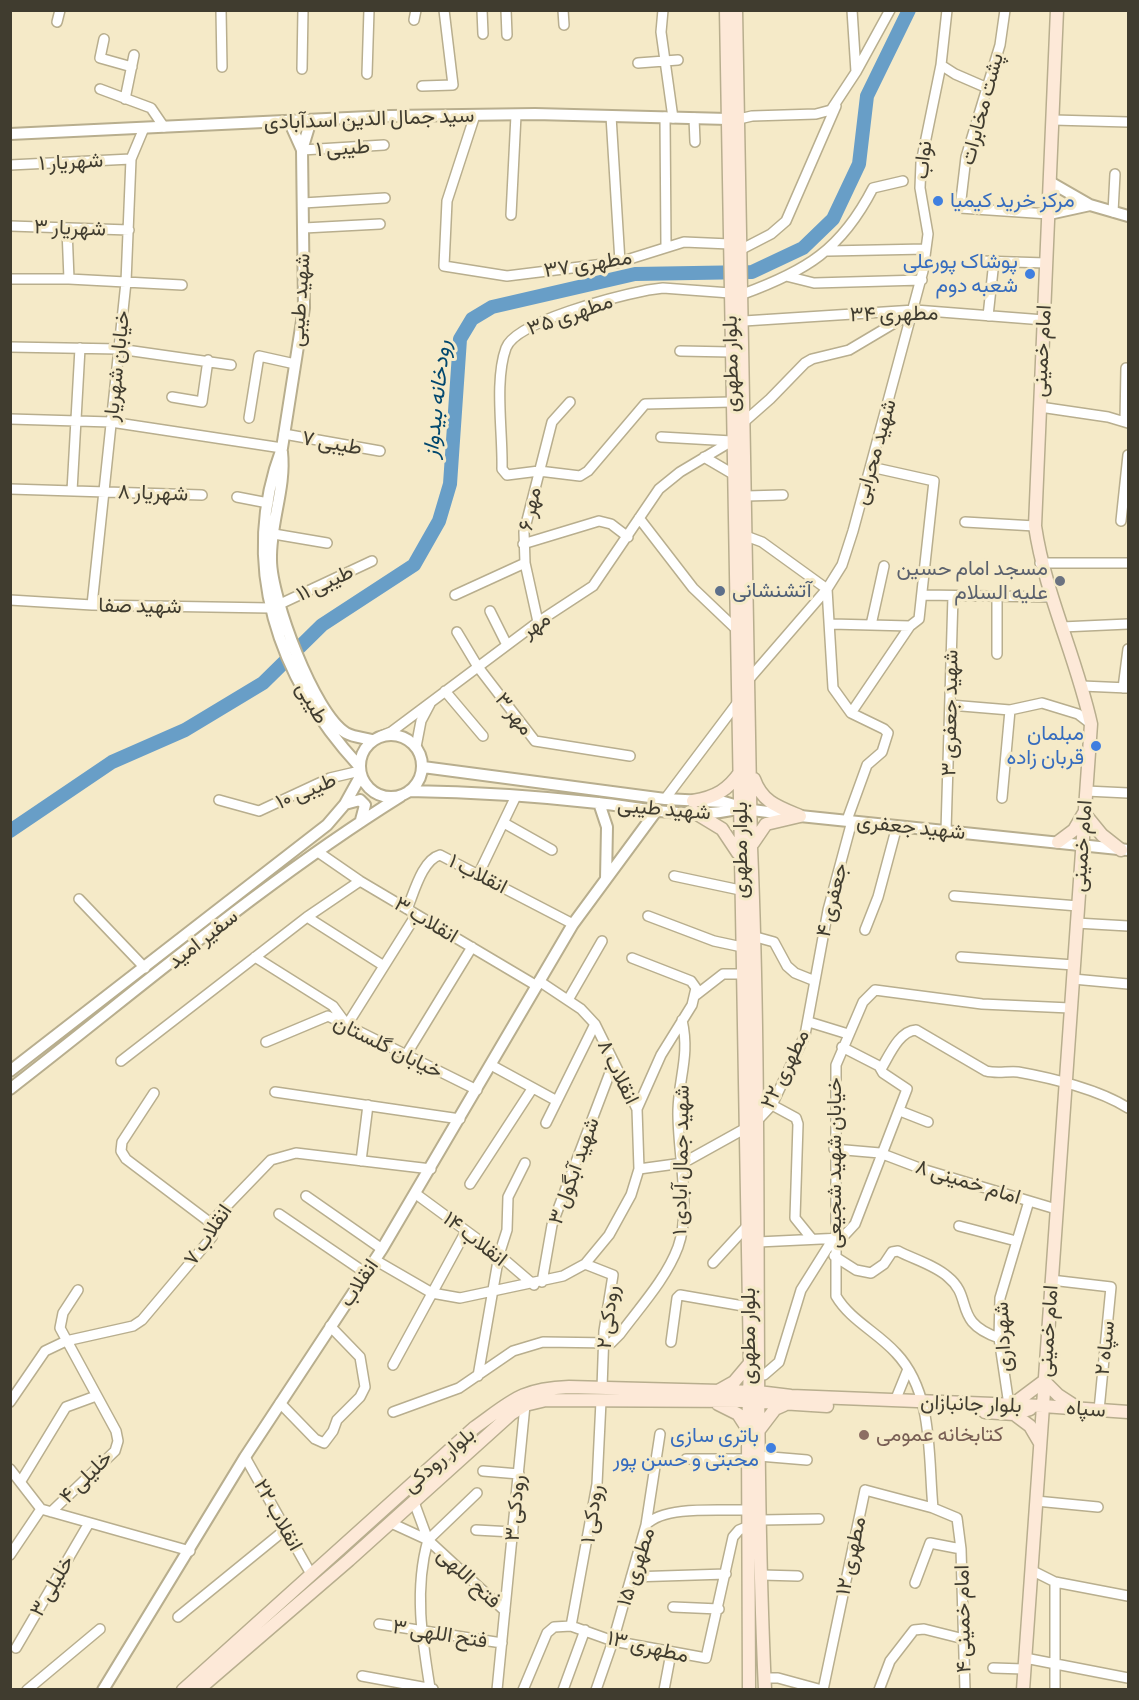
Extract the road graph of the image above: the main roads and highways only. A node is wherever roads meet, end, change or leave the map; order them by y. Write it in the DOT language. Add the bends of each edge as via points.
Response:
graph roads {
  1 [pos="726,10"];
  2 [pos="736,10"];
  3 [pos="1057,10"];
  4 [pos="734,119"];
  5 [pos="736,291"];
  6 [pos="741,575"];
  7 [pos="746,771"];
  8 [pos="1084,813"];
  9 [pos="1058,842"];
  10 [pos="1125,850"];
  11 [pos="746,854"];
  12 [pos="756,1362"];
  13 [pos="1044,1381"];
  14 [pos="754,1396"];
  15 [pos="714,1397"];
  16 [pos="787,1400"];
  17 [pos="924,1405"];
  18 [pos="1043,1406"];
  19 [pos="1012,1408"];
  20 [pos="1079,1408"];
  21 [pos="1128,1412"];
  22 [pos="753,1435"];
  23 [pos="1040,1443"];
  24 [pos="754,1457"];
  25 [pos="755,1523"];
  26 [pos="764,1684"];
  27 [pos="183,1689"];
  28 [pos="198,1689"];
  29 [pos="749,1689"];
  30 [pos="1023,1689"];
  1 -- 4 [label="main road, بلوار مطهری"];
  2 -- 4 [label="main road, بلوار مطهری"];
  3 -- 8 [label="main road, امام خمینی" via="1035,526 1040,563 1091,723"];
  4 -- 5 [label="main road, بلوار مطهری"];
  5 -- 6 [label="main road, بلوار مطهری" via="731,352 732,441"];
  5 -- 6 [label="main road, بلوار مطهری" via="744,321 746,536"];
  6 -- 7 [label="main road, بلوار مطهری" via="750,678"];
  6 -- 7 [label="main road, بلوار مطهری" via="736,629 738,702"];
  7 -- 11 [label="main road, بلوار مطهری"];
  7 -- 11 [label="main road" via="721,793 694,806"];
  7 -- 11 [label="main road" via="766,800 800,816 766,824"];
  8 -- 9 [label="main road" via="1074,830"];
  8 -- 10 [label="main road" via="1102,835"];
  8 -- 13 [label="main road, امام خمینی"];
  11 -- 12 [label="main road, بلوار مطهری" via="756,937"];
  11 -- 12 [label="main road, بلوار مطهری" via="740,890 749,1307"];
  12 -- 14 [label="main road, بلوار مطهری"];
  12 -- 15 [label="main road"];
  12 -- 16 [label="main road"];
  13 -- 18 [label="main road, امام خمینی"];
  13 -- 19 [label="main road"];
  13 -- 20 [label="main road"];
  14 -- 15 [label="main road, بلوار رودکی"];
  14 -- 16 [label="main road, بلوار جانبازان"];
  14 -- 22 [label="main road, بلوار مطهری"];
  15 -- 22 [label="main road" via="738,1414"];
  15 -- 27 [label="main road, بلوار رودکی" via="602,1388 544,1388 522,1394 474,1428"];
  15 -- 28 [label="main road, بلوار رودکی" via="546,1400 525,1405 511,1413"];
  16 -- 17 [label="main road, بلوار جانبازان"];
  16 -- 17 [label="main road, بلوار جانبازان"];
  16 -- 22 [label="main road"];
  17 -- 19 [label="main road, بلوار جانبازان"];
  18 -- 19 [label="main road, بلوار جانبازان"];
  18 -- 20 [label="main road, سپاه"];
  18 -- 23 [label="main road, امام خمینی"];
  19 -- 23 [label="main road"];
  20 -- 21 [label="main road, سپاه"];
  22 -- 24 [label="main road, بلوار مطهری"];
  23 -- 30 [label="main road, امام خمینی"];
  24 -- 25 [label="main road, بلوار مطهری"];
  24 -- 25 [label="main road, بلوار مطهری" via="749,1510"];
  25 -- 26 [label="main road, بلوار مطهری" via="762,1575"];
  25 -- 29 [label="main road, بلوار مطهری"];
}
